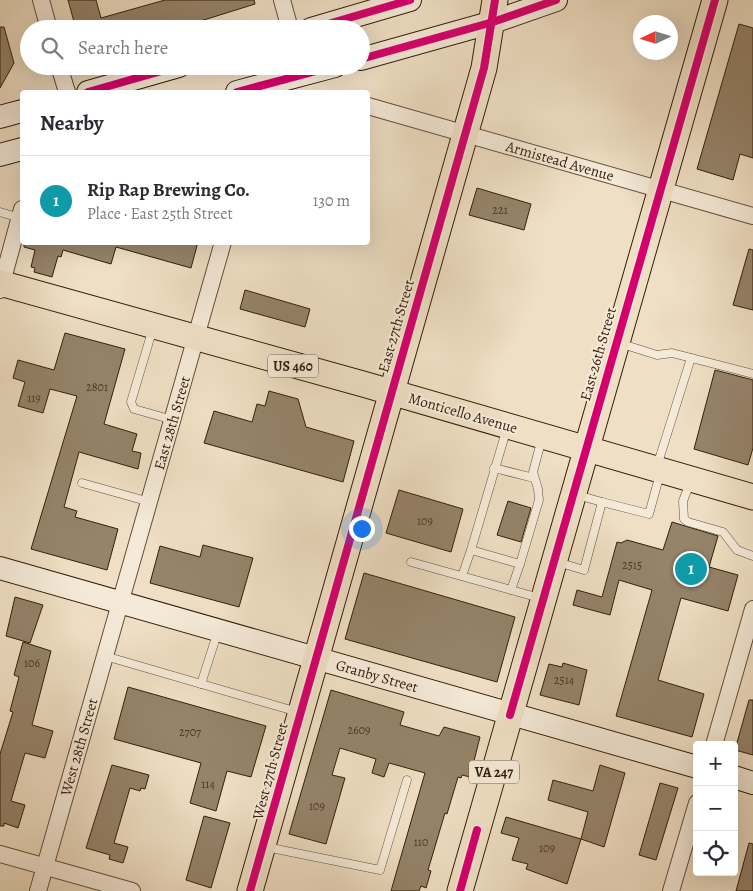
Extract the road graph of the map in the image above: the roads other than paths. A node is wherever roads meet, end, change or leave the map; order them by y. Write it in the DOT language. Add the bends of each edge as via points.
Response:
graph roads {
  1 [pos="41,0"];
  2 [pos="282,0"];
  3 [pos="410,0"];
  4 [pos="556,0"];
  5 [pos="714,0"];
  6 [pos="494,11"];
  7 [pos="47,20"];
  8 [pos="288,20"];
  9 [pos="342,20"];
  10 [pos="370,56"];
  11 [pos="62,75"];
  12 [pos="148,75"];
  13 [pos="290,75"];
  14 [pos="66,90"];
  15 [pos="95,90"];
  16 [pos="243,90"];
  17 [pos="370,107"];
  18 [pos="20,112"];
  19 [pos="0,117"];
  20 [pos="466,134"];
  21 [pos="20,150"];
  22 [pos="0,155"];
  23 [pos="661,190"];
  24 [pos="0,212"];
  25 [pos="20,214"];
  26 [pos="753,216"];
  27 [pos="20,218"];
  28 [pos="222,245"];
  29 [pos="1,285"];
  30 [pos="153,327"];
  31 [pos="196,339"];
  32 [pos="616,342"];
  33 [pos="691,358"];
  34 [pos="753,374"];
  35 [pos="392,392"];
  36 [pos="173,420"];
  37 [pos="508,427"];
  38 [pos="542,436"];
  39 [pos="586,448"];
  40 [pos="494,468"];
  41 [pos="659,469"];
  42 [pos="534,478"];
  43 [pos="692,478"];
  44 [pos="82,483"];
  45 [pos="574,494"];
  46 [pos="753,497"];
  47 [pos="150,502"];
  48 [pos="602,502"];
  49 [pos="471,550"];
  50 [pos="753,556"];
  51 [pos="411,562"];
  52 [pos="555,562"];
  53 [pos="520,564"];
  54 [pos="0,568"];
  55 [pos="462,576"];
  56 [pos="511,590"];
  57 [pos="544,600"];
  58 [pos="120,603"];
  59 [pos="753,609"];
  60 [pos="218,630"];
  61 [pos="105,656"];
  62 [pos="316,658"];
  63 [pos="201,684"];
  64 [pos="300,713"];
  65 [pos="510,715"];
  66 [pos="715,741"];
  67 [pos="693,766"];
  68 [pos="738,778"];
  69 [pos="406,780"];
  70 [pos="753,783"];
  71 [pos="693,817"];
  72 [pos="264,847"];
  73 [pos="0,854"];
  74 [pos="45,867"];
  75 [pos="38,891"];
  76 [pos="132,891"];
  77 [pos="250,891"];
  78 [pos="460,891"];
  79 [pos="671,891"];
  1 -- 7 [label="street"];
  2 -- 8 [label="street"];
  3 -- 9 [label="street"];
  4 -- 6 [label="street"];
  5 -- 23 [label="main road, East 26th Street / VA 247"];
  6 -- 10 [label="street"];
  6 -- 20 [label="main road, East 27th Street" via="484,68"];
  11 -- 14 [label="street"];
  12 -- 15 [label="street"];
  13 -- 16 [label="street"];
  17 -- 20 [label="street, Armistead Avenue"];
  18 -- 19 [label="street"];
  20 -- 23 [label="street, Armistead Avenue"];
  20 -- 35 [label="main road, East 27th Street"];
  21 -- 22 [label="street"];
  23 -- 26 [label="street, Armistead Avenue"];
  23 -- 32 [label="main road, East 26th Street / VA 247"];
  24 -- 25 [label="lane"];
  27 -- 29 [label="street"];
  28 -- 31 [label="street, East 28th Street"];
  29 -- 30 [label="main road, Monticello Avenue / US 460"];
  30 -- 31 [label="main road, Monticello Avenue / US 460"];
  30 -- 36 [label="lane" via="131,402 134,409"];
  31 -- 35 [label="main road, Monticello Avenue / US 460"];
  31 -- 36 [label="street, East 28th Street"];
  32 -- 33 [label="lane" via="657,354"];
  32 -- 39 [label="main road, East 26th Street / VA 247"];
  33 -- 34 [label="lane"];
  33 -- 41 [label="lane"];
  35 -- 37 [label="main road, Monticello Avenue / US 460"];
  35 -- 62 [label="main road, East 27th Street"];
  36 -- 47 [label="street, East 28th Street"];
  37 -- 38 [label="main road, Monticello Avenue / US 460"];
  37 -- 40 [label="lane"];
  38 -- 39 [label="main road, Monticello Avenue / US 460"];
  38 -- 42 [label="lane"];
  39 -- 41 [label="main road, Monticello Avenue / US 460"];
  39 -- 45 [label="main road, East 26th Street / VA 247"];
  40 -- 42 [label="lane"];
  40 -- 49 [label="lane"];
  41 -- 43 [label="main road, Monticello Avenue / US 460"];
  41 -- 48 [label="lane" via="649,514"];
  42 -- 53 [label="lane" via="539,500"];
  43 -- 46 [label="main road, Monticello Avenue / US 460"];
  43 -- 50 [label="lane" via="683,501 684,519 723,532 737,550"];
  44 -- 47 [label="lane"];
  45 -- 48 [label="lane"];
  45 -- 52 [label="main road, East 26th Street / VA 247"];
  47 -- 58 [label="street, East 28th Street"];
  48 -- 52 [label="lane" via="584,570"];
  49 -- 53 [label="lane"];
  49 -- 55 [label="lane"];
  51 -- 55 [label="lane"];
  52 -- 57 [label="main road, East 26th Street / VA 247"];
  53 -- 56 [label="lane"];
  54 -- 58 [label="street, Granby Street"];
  55 -- 56 [label="lane"];
  56 -- 57 [label="lane"];
  57 -- 65 [label="main road, East 26th Street / VA 247"];
  58 -- 60 [label="street, Granby Street"];
  58 -- 61 [label="street, West 28th Street"];
  59 -- 66 [label="street"];
  60 -- 62 [label="street, Granby Street"];
  60 -- 63 [label="lane"];
  61 -- 63 [label="lane"];
  61 -- 74 [label="street, West 28th Street"];
  62 -- 64 [label="main road, West 27th Street"];
  62 -- 65 [label="street, Granby Street"];
  63 -- 64 [label="lane"];
  64 -- 72 [label="main road, West 27th Street"];
  65 -- 67 [label="street, Granby Street"];
  65 -- 78 [label="main road, VA 247"];
  68 -- 70 [label="street"];
  69 -- 72 [label="lane" via="380,870"];
  71 -- 79 [label="street"];
  72 -- 77 [label="main road, West 27th Street"];
  73 -- 74 [label="street"];
  74 -- 75 [label="street, West 28th Street"];
  74 -- 76 [label="street"];
}
